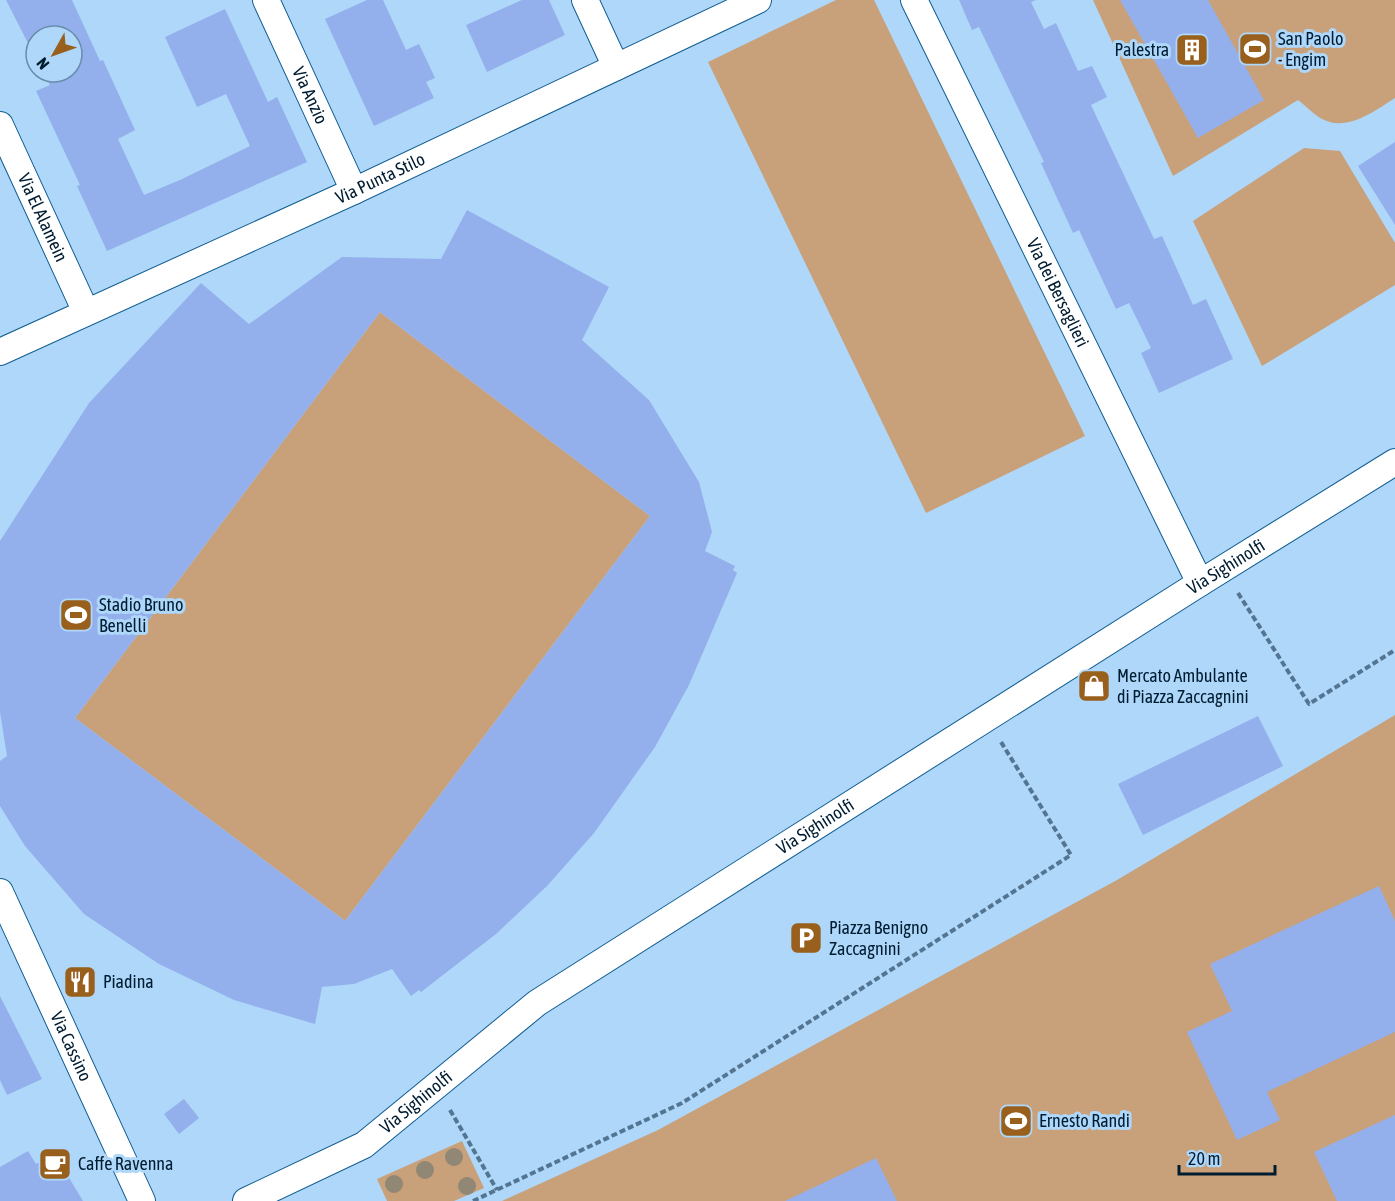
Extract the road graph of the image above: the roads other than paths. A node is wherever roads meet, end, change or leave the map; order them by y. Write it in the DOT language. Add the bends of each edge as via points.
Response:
graph roads {
  1 [pos="266,0"];
  2 [pos="585,0"];
  3 [pos="758,0"];
  4 [pos="914,0"];
  5 [pos="616,67"];
  6 [pos="0,125"];
  7 [pos="354,191"];
  8 [pos="86,312"];
  9 [pos="0,352"];
  10 [pos="1395,462"];
  11 [pos="1200,584"];
  12 [pos="0,892"];
  13 [pos="142,1201"];
  14 [pos="246,1201"];
  1 -- 7 [label="street, Via Anzio"];
  2 -- 5 [label="street"];
  3 -- 5 [label="street, Via Punta Stilo"];
  4 -- 11 [label="street, Via dei Bersaglieri"];
  5 -- 7 [label="street, Via Punta Stilo"];
  6 -- 8 [label="street, Via El Alamein"];
  7 -- 8 [label="street, Via Punta Stilo"];
  8 -- 9 [label="street, Via Punta Stilo"];
  10 -- 11 [label="street, Via Sighinolfi"];
  11 -- 14 [label="street, Via Sighinolfi" via="537,1003 364,1145"];
  12 -- 13 [label="street, Via Cassino"];
}
